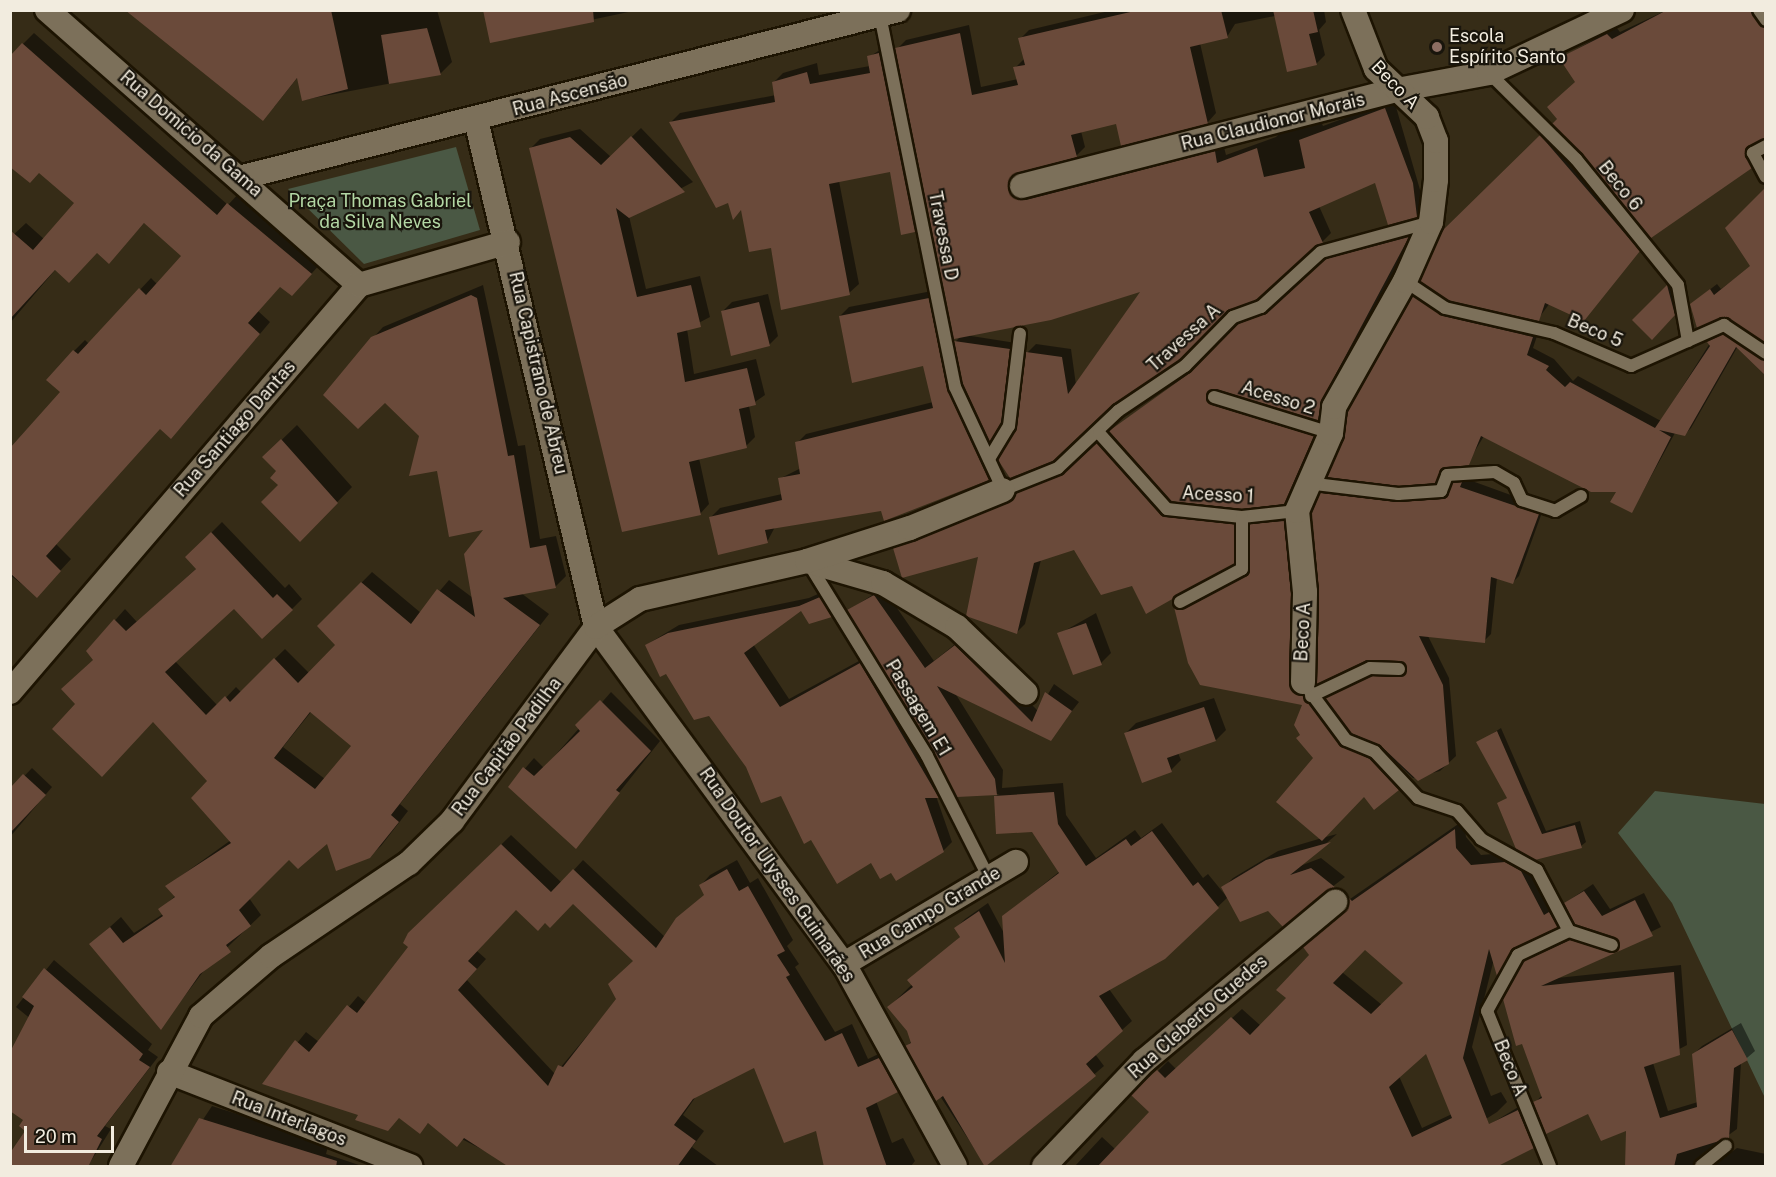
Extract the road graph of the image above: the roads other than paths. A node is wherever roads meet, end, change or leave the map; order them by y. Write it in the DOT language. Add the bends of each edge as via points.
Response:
graph roads {
  1 [pos="47,10"];
  2 [pos="1353,10"];
  3 [pos="1622,10"];
  4 [pos="1759,10"];
  5 [pos="889,13"];
  6 [pos="1766,20"];
  7 [pos="1489,73"];
  8 [pos="1397,90"];
  9 [pos="476,120"];
  10 [pos="1766,146"];
  11 [pos="243,177"];
  12 [pos="1766,177"];
  13 [pos="1022,186"];
  14 [pos="1431,222"];
  15 [pos="508,242"];
  16 [pos="1405,281"];
  17 [pos="359,285"];
  18 [pos="1020,334"];
  19 [pos="1688,340"];
  20 [pos="1764,354"];
  21 [pos="1214,397"];
  22 [pos="1099,433"];
  23 [pos="1331,433"];
  24 [pos="989,459"];
  25 [pos="1307,483"];
  26 [pos="1003,490"];
  27 [pos="1581,496"];
  28 [pos="1298,511"];
  29 [pos="1242,517"];
  30 [pos="807,561"];
  31 [pos="1180,602"];
  32 [pos="596,627"];
  33 [pos="1399,669"];
  34 [pos="1307,689"];
  35 [pos="10,692"];
  36 [pos="1026,693"];
  37 [pos="1016,862"];
  38 [pos="989,878"];
  39 [pos="1335,902"];
  40 [pos="1569,931"];
  41 [pos="1612,945"];
  42 [pos="844,964"];
  43 [pos="169,1072"];
  44 [pos="1726,1146"];
  45 [pos="121,1167"];
  46 [pos="410,1167"];
  47 [pos="955,1167"];
  48 [pos="1044,1167"];
  49 [pos="1550,1167"];
  50 [pos="1701,1167"];
  1 -- 11 [label="street, Rua Domicio da Gama"];
  2 -- 8 [label="street, Beco A" via="1366,54"];
  3 -- 7 [label="street, Rua Claudionor Morais"];
  4 -- 6 [label="lane"];
  5 -- 9 [label="street, Rua Ascensão"];
  5 -- 24 [label="lane, Travessa D" via="955,387"];
  7 -- 8 [label="street, Rua Claudionor Morais"];
  7 -- 19 [label="lane, Beco 6" via="1576,159 1678,285"];
  8 -- 13 [label="street, Rua Claudionor Morais"];
  8 -- 14 [label="street, Beco A" via="1427,117 1436,141"];
  9 -- 11 [label="street, Rua Ascensão"];
  9 -- 15 [label="street, Rua Capistrano de Abreu"];
  10 -- 12 [label="lane" via="1754,153"];
  11 -- 17 [label="street, Rua Domicio da Gama"];
  14 -- 16 [label="street, Beco A"];
  14 -- 22 [label="lane, Travessa A" via="1321,252 1261,307 1233,317 1185,366 1118,411"];
  15 -- 17 [label="street"];
  15 -- 32 [label="street, Rua Capistrano de Abreu"];
  16 -- 19 [label="lane, Beco 5" via="1445,308 1554,333 1631,366"];
  16 -- 23 [label="street, Beco A" via="1334,407"];
  17 -- 35 [label="street, Rua Santiago Dantas"];
  18 -- 24 [label="lane" via="1009,426"];
  19 -- 20 [label="lane, Beco 5" via="1724,325"];
  21 -- 23 [label="lane, Acesso 2"];
  22 -- 26 [label="lane, Travessa A" via="1058,468"];
  22 -- 29 [label="lane, Acesso 1" via="1167,508"];
  23 -- 25 [label="street, Beco A"];
  24 -- 26 [label="lane, Travessa D"];
  25 -- 27 [label="lane" via="1398,494 1441,491 1447,475 1495,472 1514,483 1522,500 1555,511"];
  25 -- 28 [label="street, Beco A"];
  26 -- 30 [label="street, Rua Capitão Padilha" via="910,528"];
  28 -- 29 [label="lane, Acesso 1"];
  28 -- 34 [label="street, Beco A"];
  29 -- 31 [label="lane" via="1242,570"];
  30 -- 32 [label="street, Rua Capitão Padilha" via="640,599"];
  30 -- 36 [label="street" via="883,583 947,621"];
  30 -- 38 [label="lane, Passagem E1" via="927,756"];
  32 -- 42 [label="street, Rua Doutor Ulysses Guimarães"];
  32 -- 43 [label="street, Rua Capitão Padilha" via="452,821 409,863 271,956 201,1017"];
  33 -- 34 [label="lane" via="1370,668"];
  34 -- 40 [label="lane" via="1346,740 1375,752 1418,798 1457,811 1481,839 1537,870"];
  37 -- 38 [label="street, Rua Campo Grande"];
  38 -- 42 [label="street, Rua Campo Grande"];
  39 -- 48 [label="street, Rua Cleberto Guedes" via="1144,1061"];
  40 -- 41 [label="lane"];
  40 -- 49 [label="lane, Beco A" via="1518,955 1487,1011"];
  42 -- 47 [label="street, Rua Doutor Ulysses Guimarães"];
  43 -- 45 [label="street, Rua Capitão Padilha"];
  43 -- 46 [label="street, Rua Interlagos"];
  44 -- 50 [label="lane"];
}
